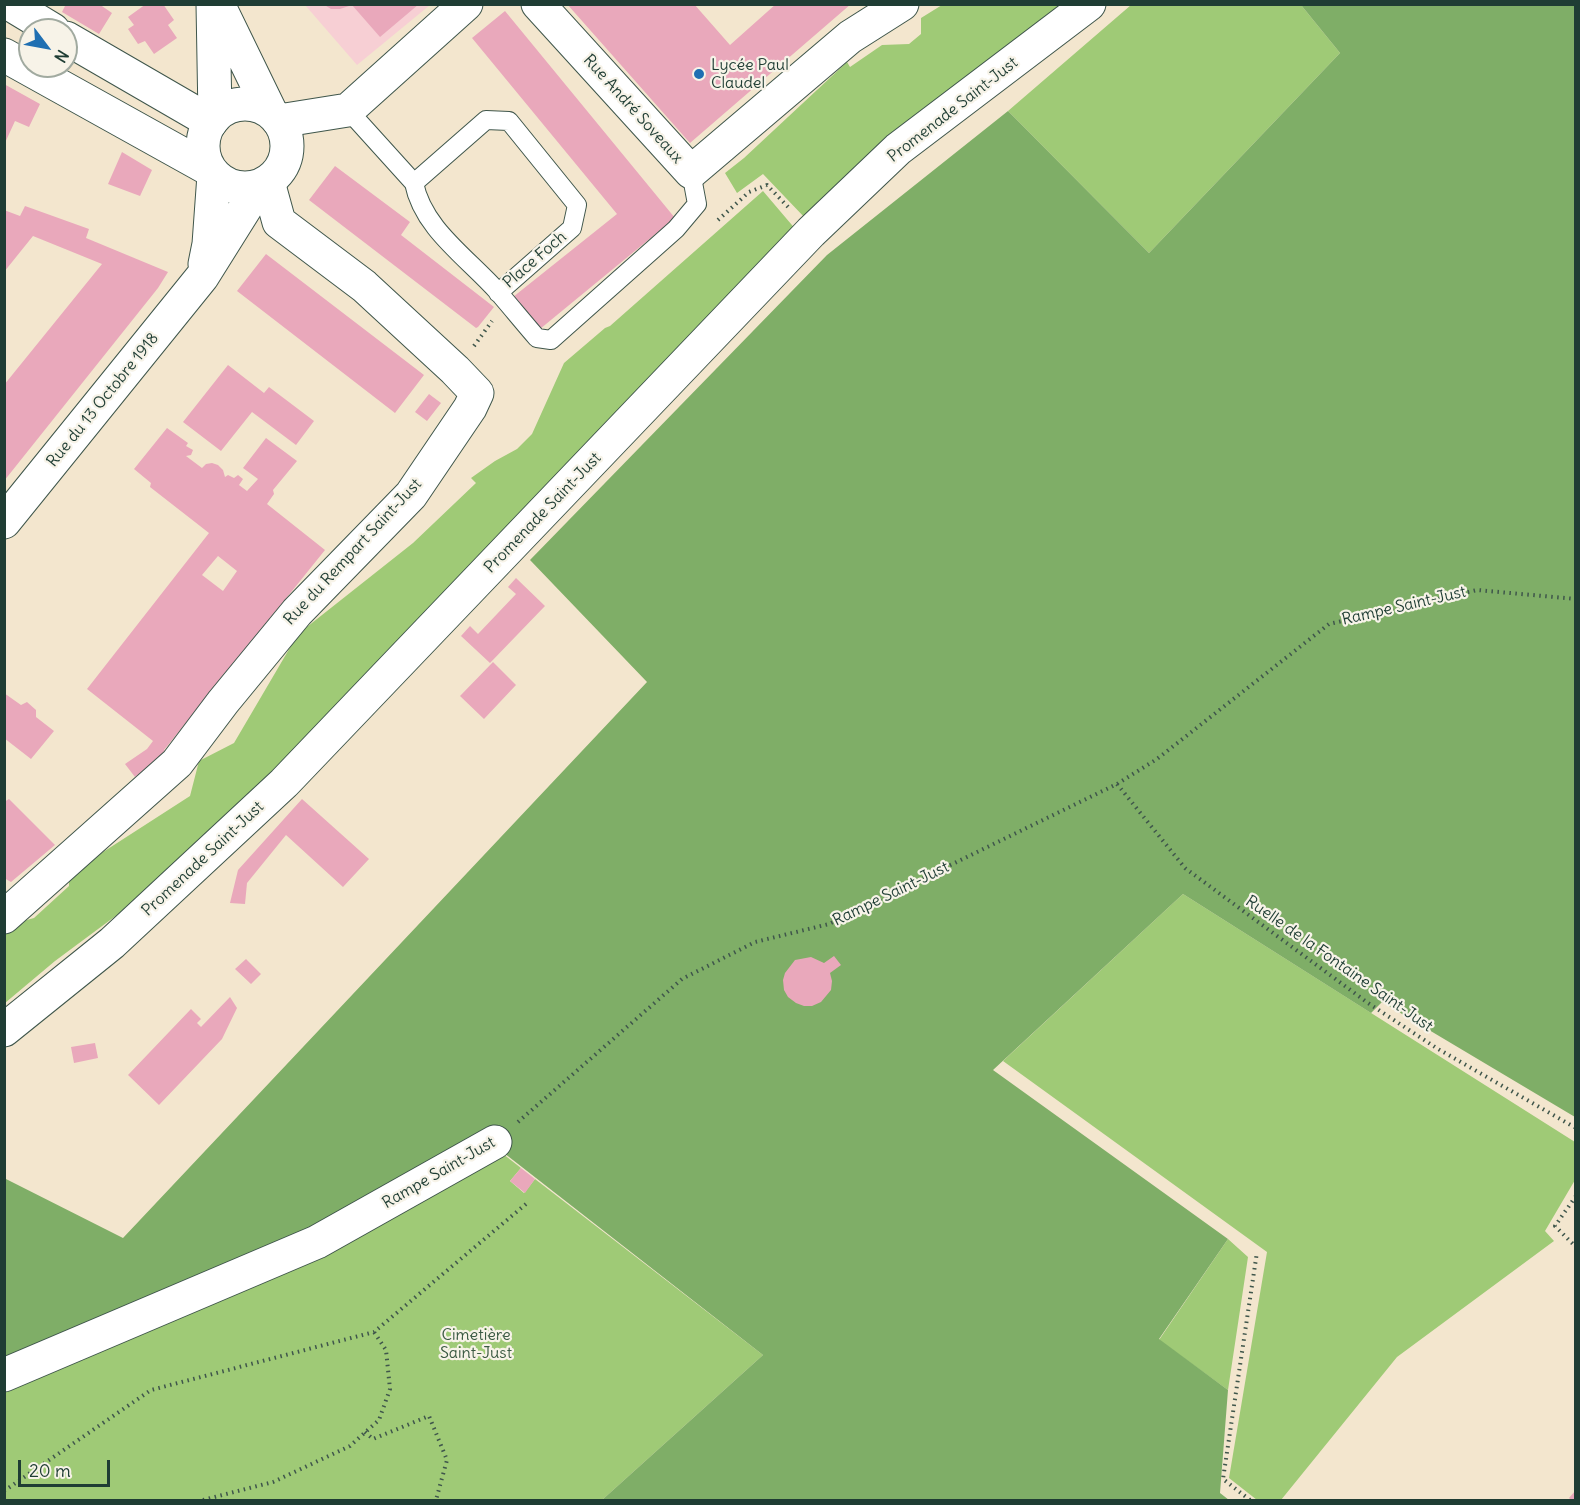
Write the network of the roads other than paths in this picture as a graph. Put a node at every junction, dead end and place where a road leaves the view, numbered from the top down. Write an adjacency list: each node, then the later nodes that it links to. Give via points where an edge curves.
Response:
1 (10, 4): 8 (street)
2 (213, 4): 13 (street)
3 (218, 4): 12 (street)
4 (466, 4): 11 (street)
5 (538, 4): 15 (street, Rue André Soveaux)
6 (902, 4): 15 (street, Rue André Soveaux, via 850,37)
7 (1089, 4): 22 (street, Promenade Saint-Just, via 898,149 811,232 284,783 112,943)
8 (33, 18)
9 (78, 45): 13 (street)
10 (4, 55): 14 (street)
11 (348, 110): 12 (street); 16 (lane, Place Foch)
12 (275, 117): 13 (street, via 249,104 236,105); 17 (street, via 286,133 285,160)
13 (213, 120): 14 (street, via 203,145)
14 (212, 172): 17 (street, via 236,187); 18 (street, Rue du 13 Octobre 1918, via 209,244)
15 (691, 172): 19 (lane, via 697,204 676,229 551,340 537,338)
16 (414, 183): 19 (lane, Place Foch, via 434,226); 19 (lane, Place Foch, via 486,120 508,121 577,205 572,228)
17 (264, 184): 18 (street, Rue du 13 Octobre 1918); 21 (street, Rue du Rempart Saint-Just, via 279,222 364,286 477,393 411,495 297,612 177,763)
18 (202, 277): 20 (street, Rue du 13 Octobre 1918)
19 (502, 298)
20 (4, 522)
21 (4, 917)
22 (4, 1030)
23 (495, 1142): 24 (street, Rampe Saint-Just, via 317,1242)
24 (4, 1375)

